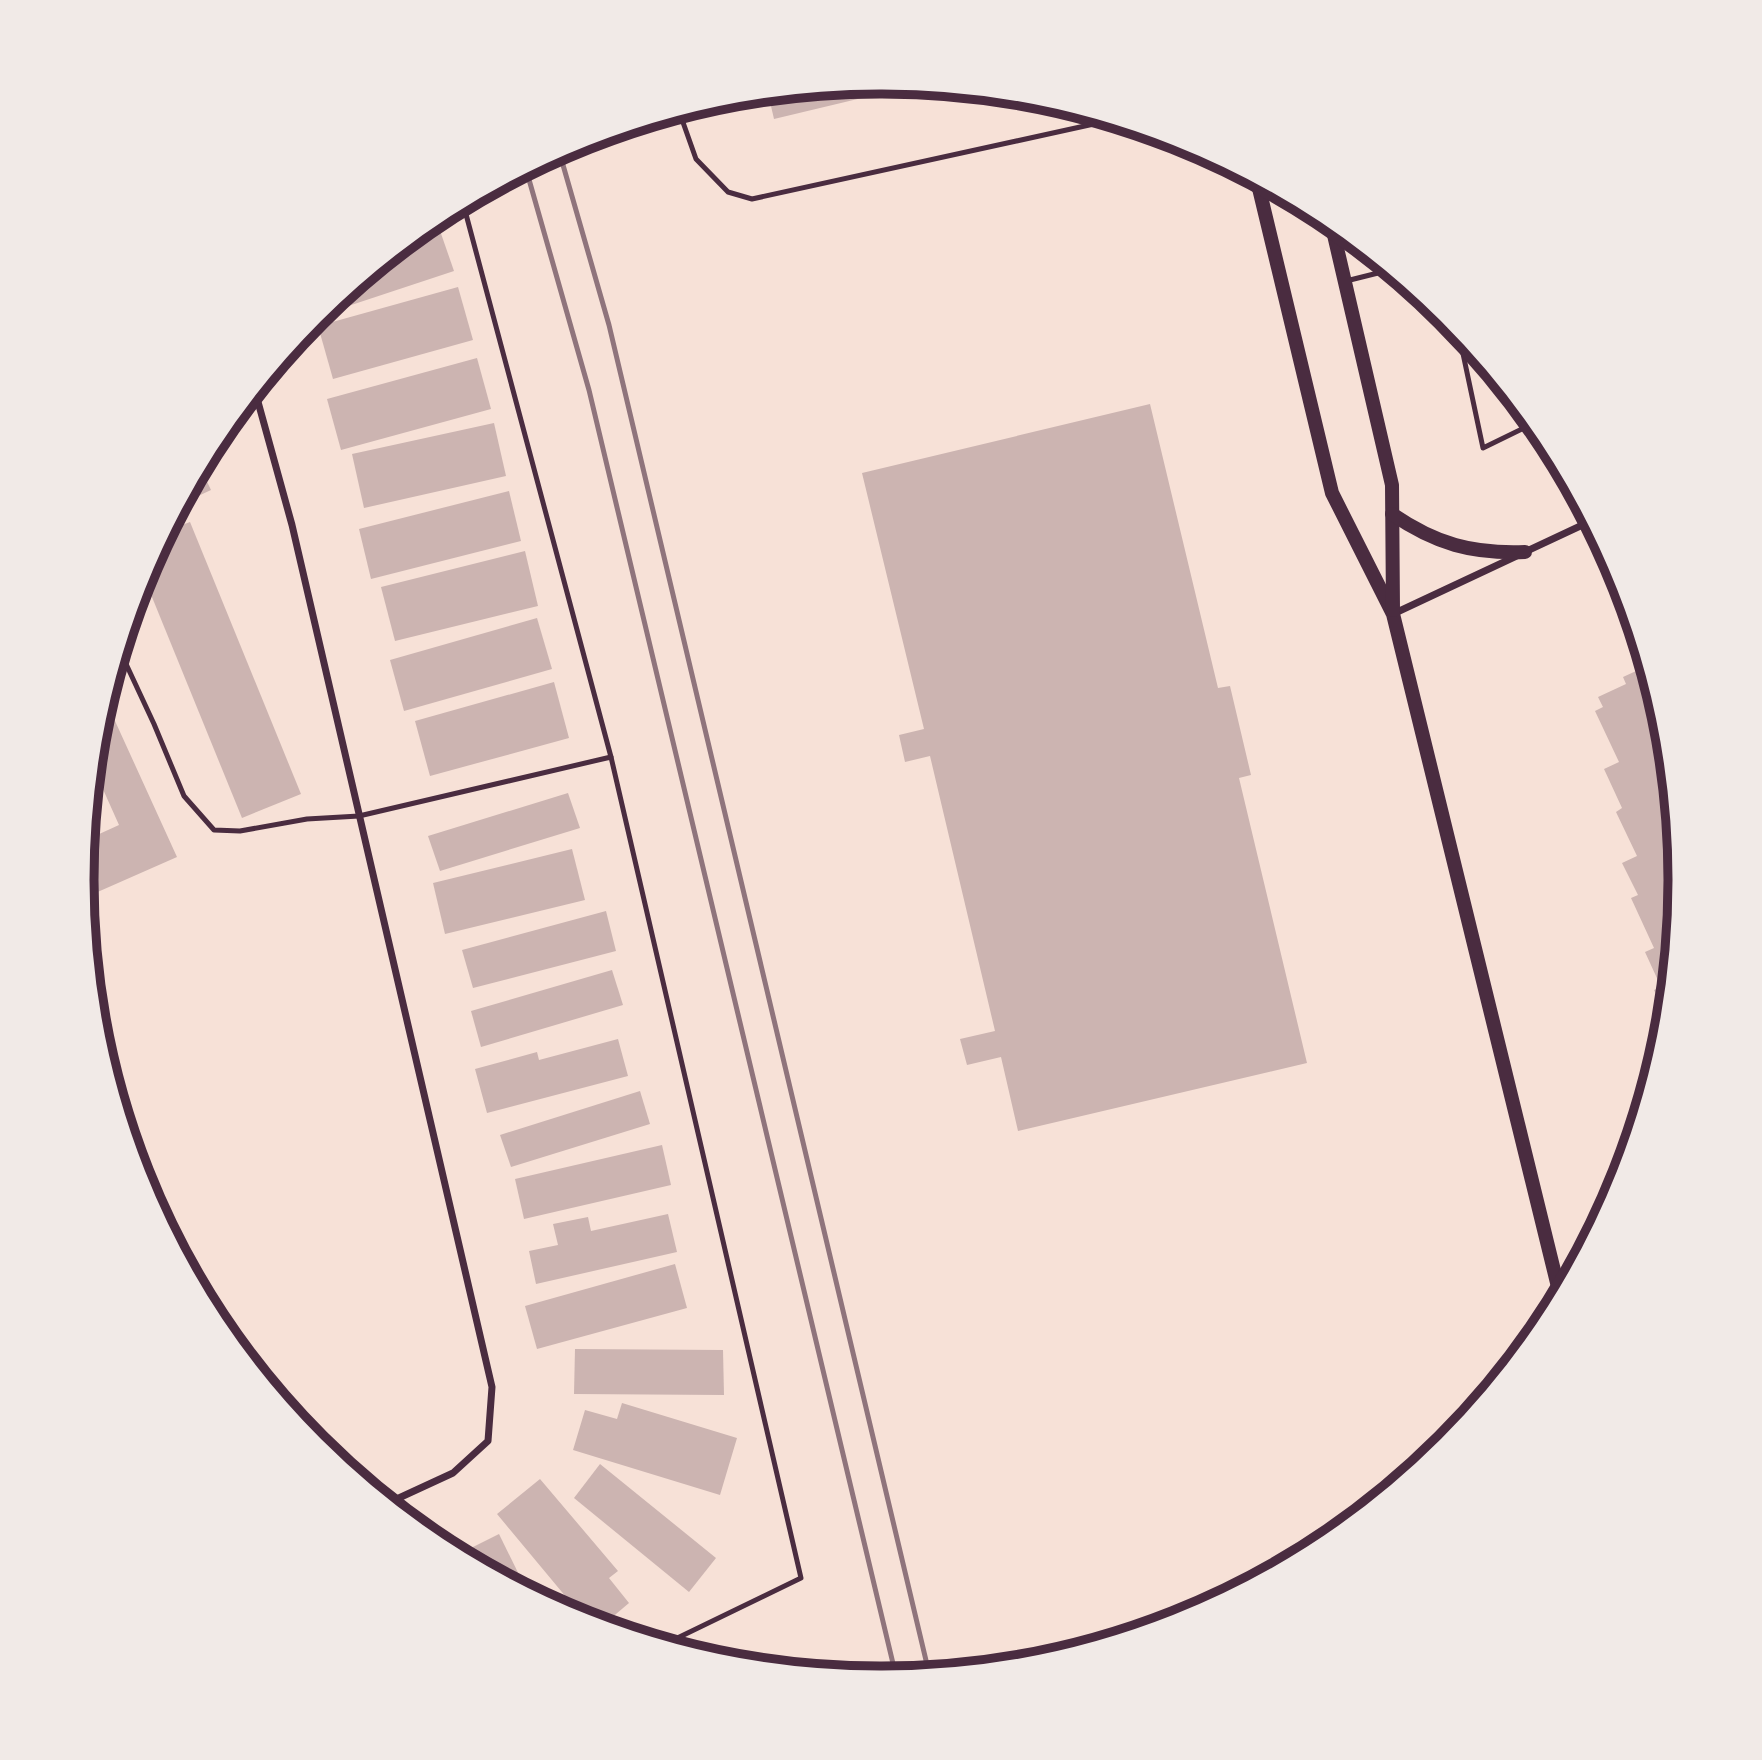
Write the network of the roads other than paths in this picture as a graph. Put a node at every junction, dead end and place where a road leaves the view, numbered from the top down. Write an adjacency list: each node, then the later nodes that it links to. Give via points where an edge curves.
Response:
1 (682, 120): 2 (lane, via 696,159 728,192 752,199)
2 (1094, 124)
3 (1260, 192): 14 (main road, via 1332,493)
4 (466, 213): 16 (lane)
5 (1335, 239): 7 (main road)
6 (1380, 273): 7 (lane)
7 (1345, 281): 11 (main road, via 1392,485)
8 (1466, 355): 10 (lane, via 1483,448)
9 (258, 401): 17 (street, via 292,525)
10 (1524, 428)
11 (1392, 514): 13 (main road, via 1457,547); 14 (main road)
12 (1582, 526): 13 (street)
13 (1525, 552): 14 (street)
14 (1393, 614): 18 (main road)
15 (125, 663): 17 (lane, via 184,796 214,830)
16 (611, 758): 17 (lane); 20 (lane, via 801,1577)
17 (359, 816): 19 (street, via 492,1387 488,1441 453,1473)
18 (1557, 1281)
19 (397, 1499)
20 (676, 1639)

